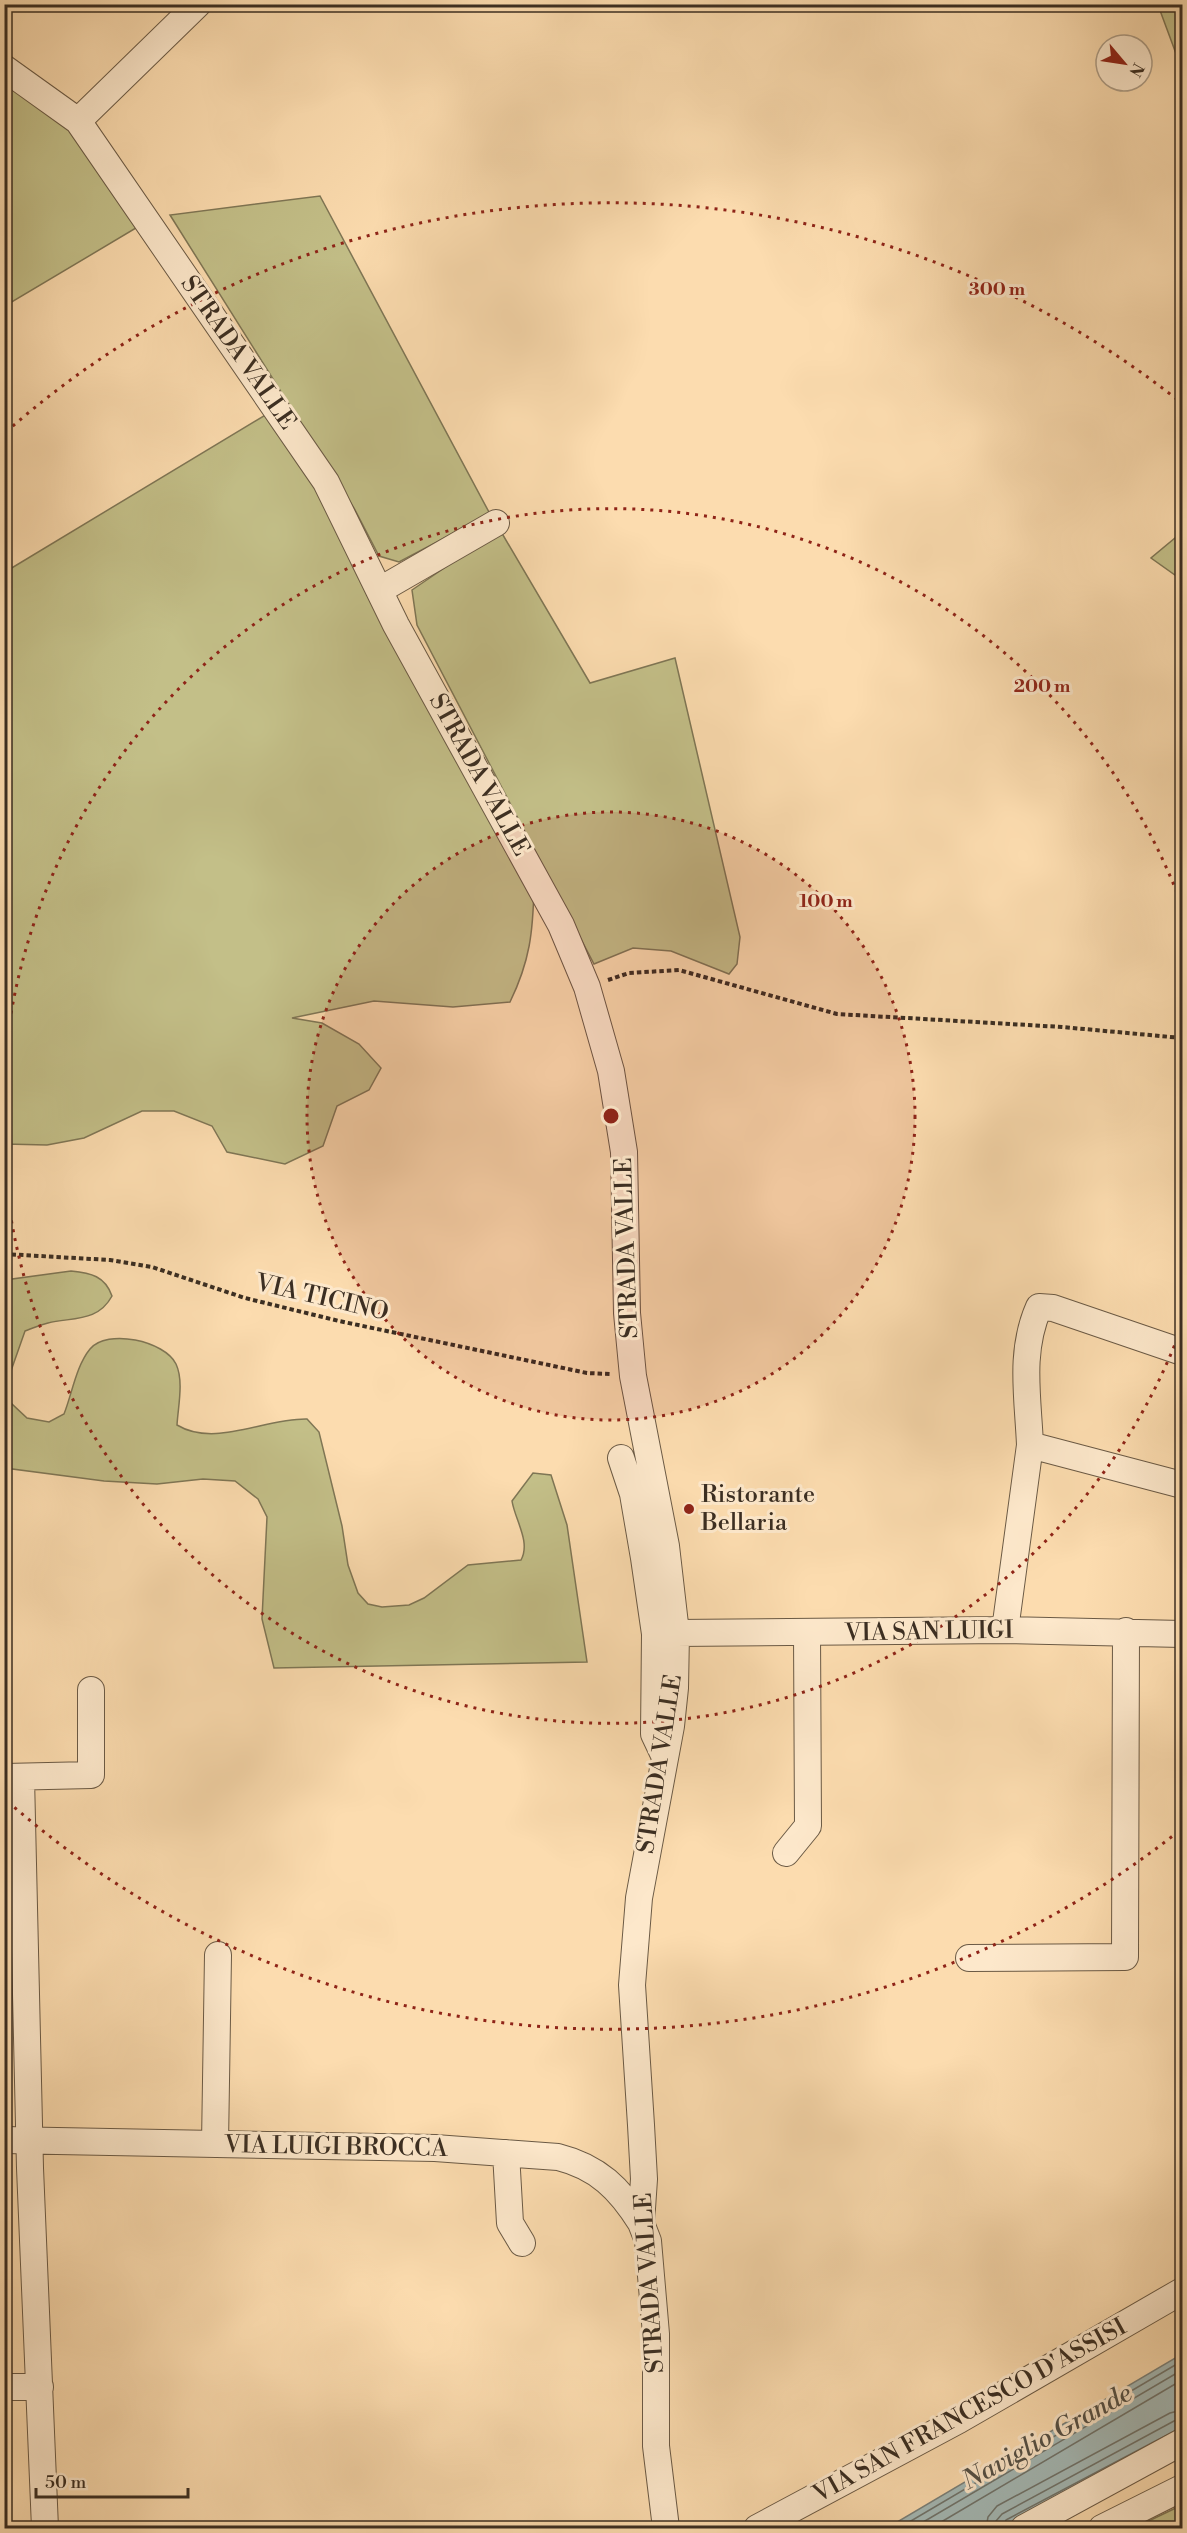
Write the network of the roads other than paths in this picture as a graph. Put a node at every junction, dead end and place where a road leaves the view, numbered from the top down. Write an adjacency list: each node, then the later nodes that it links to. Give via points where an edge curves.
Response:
1 (198, 4): 3 (street)
2 (4, 68): 3 (street, STRADA VALLE)
3 (78, 121): 5 (street, STRADA VALLE, via 326,482)
4 (496, 523): 5 (street)
5 (380, 590): 12 (street, STRADA VALLE, via 557,917 587,987 611,1071 622,1124 627,1313 633,1376 666,1546)
6 (1182, 1352): 7 (street, via 1053,1308 1039,1307 1029,1331 1026,1359)
7 (1030, 1445): 9 (street); 10 (street)
8 (621, 1458): 16 (street, via 633,1494 655,1634 654,1734)
9 (1182, 1485)
10 (1005, 1630): 11 (street, VIA SAN LUIGI); 13 (street, VIA SAN LUIGI)
11 (1126, 1631): 14 (street, VIA SAN LUIGI); 20 (street, via 1125,1957)
12 (676, 1634): 13 (street, VIA SAN LUIGI); 16 (street, STRADA VALLE, via 675,1688)
13 (807, 1634): 18 (street, via 808,1826)
14 (1182, 1634)
15 (91, 1690): 17 (street, via 91,1775)
16 (666, 1759): 24 (street, STRADA VALLE, via 639,1898 632,1958 644,2180)
17 (13, 1777): 21 (street)
18 (786, 1853)
19 (218, 1955): 22 (street)
20 (969, 1958)
21 (17, 2140): 22 (street, VIA LUIGI BROCCA); 28 (street)
22 (215, 2144): 23 (street, VIA LUIGI BROCCA)
23 (506, 2153): 24 (street, VIA LUIGI BROCCA, via 558,2157 602,2174); 25 (street, via 510,2223)
24 (641, 2223): 32 (street, STRADA VALLE, via 648,2241 656,2334 656,2446)
25 (522, 2243)
26 (1182, 2291): 33 (street, VIA SAN FRANCESCO D'ASSISI, via 959,2420)
27 (4, 2387): 28 (street)
28 (40, 2387): 31 (street)
29 (1182, 2442): 34 (street)
30 (1182, 2488): 35 (street)
31 (45, 2529)
32 (666, 2529)
33 (757, 2529)
34 (1024, 2529)
35 (1102, 2529)

